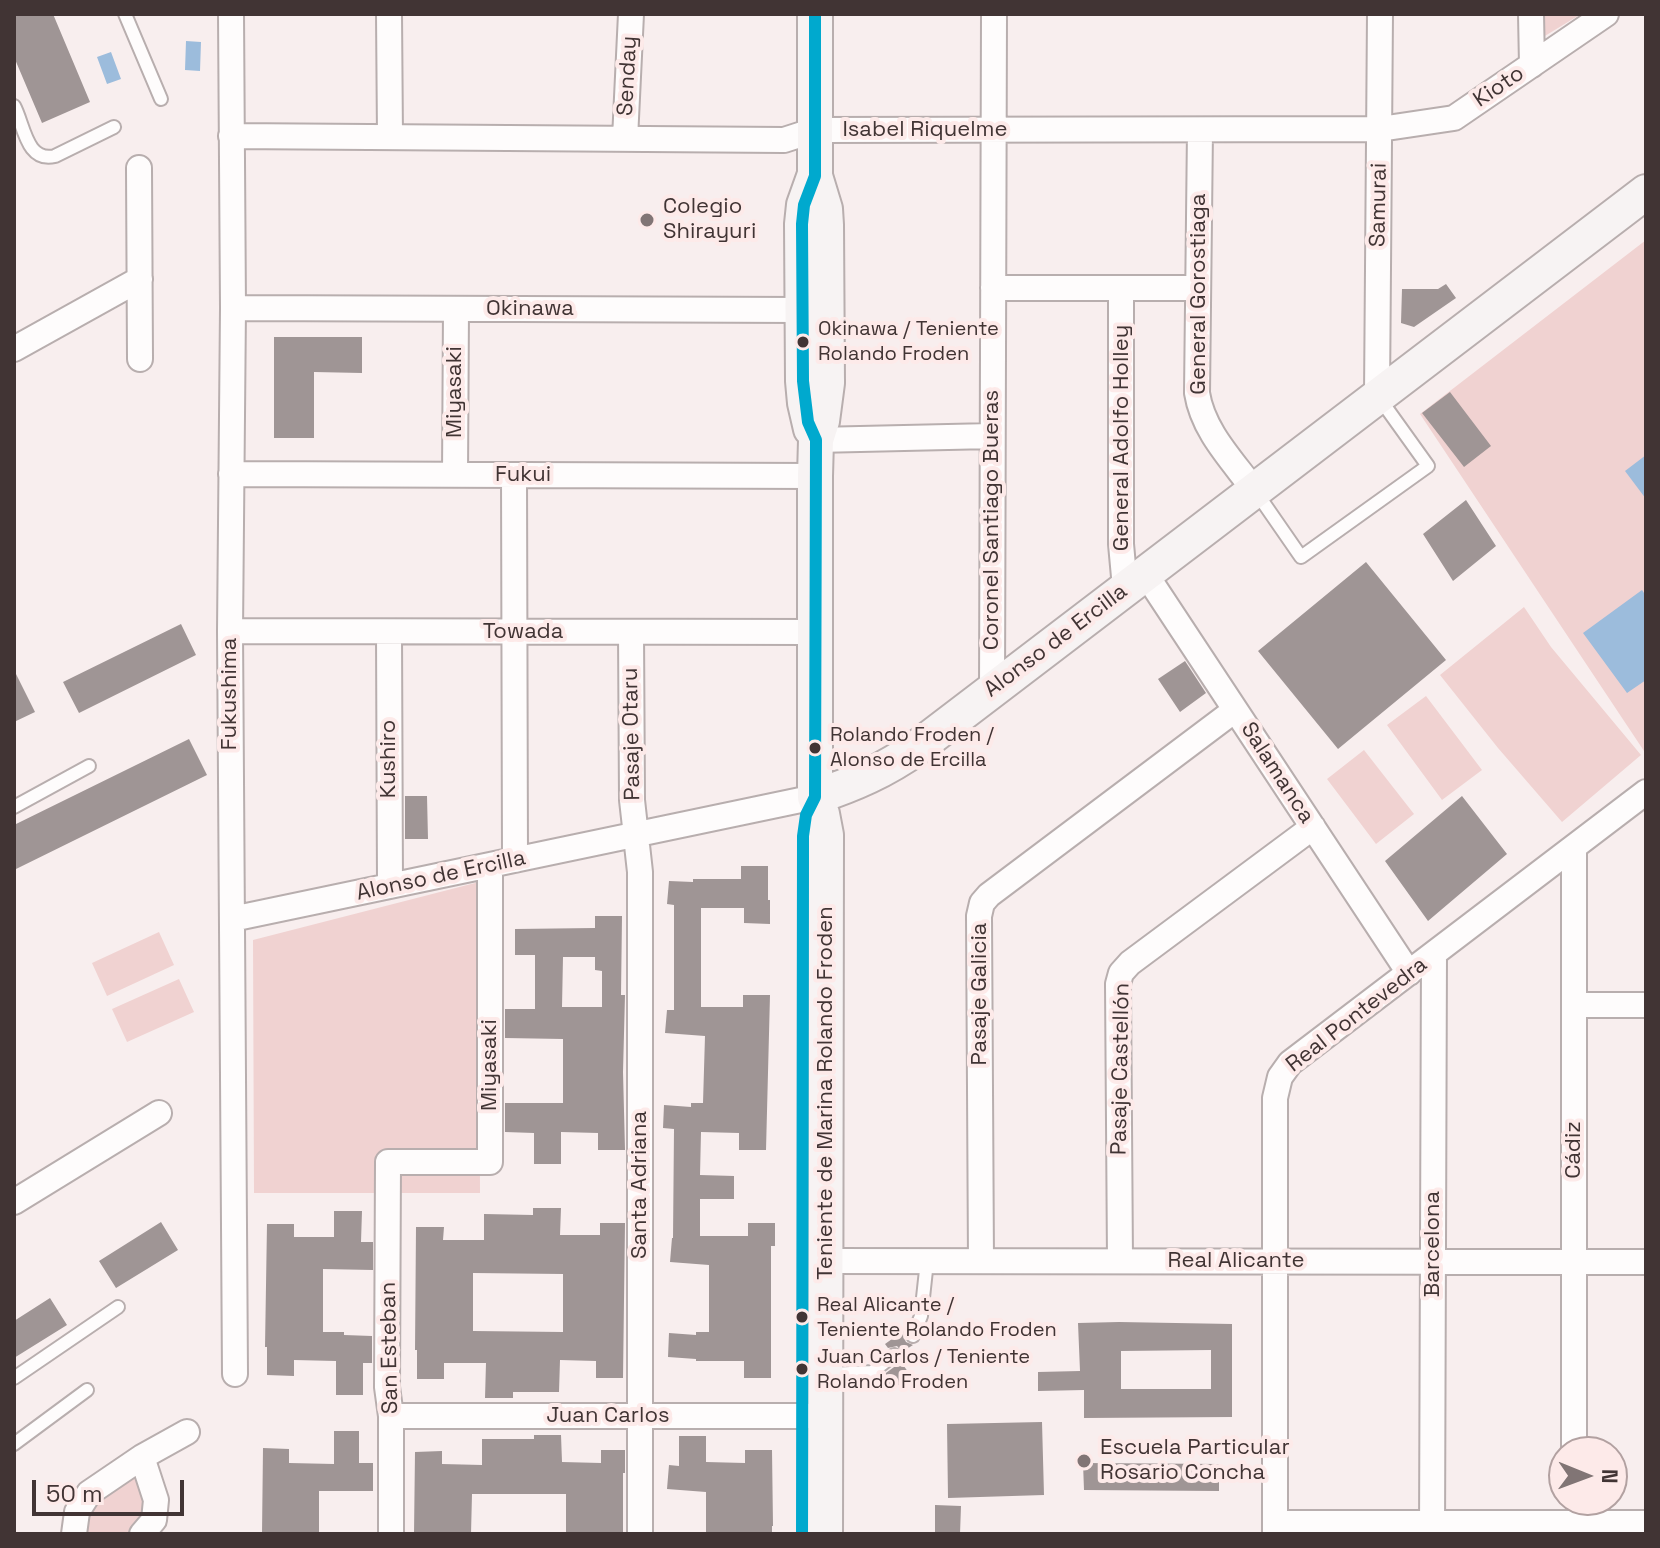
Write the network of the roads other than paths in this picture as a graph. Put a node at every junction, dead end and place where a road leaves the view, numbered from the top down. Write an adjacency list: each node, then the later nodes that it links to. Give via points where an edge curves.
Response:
1 (125, 14): 11 (lane)
2 (231, 14): 18 (street, Fukushima)
3 (389, 14): 19 (street)
4 (631, 14): 20 (street, Senday)
5 (815, 14): 15 (street, Teniente de Marina Rolando Froden)
6 (994, 14): 16 (street, Coronel Santiago Bueras)
7 (1380, 14): 14 (street, Samurai)
8 (1531, 14): 10 (street)
9 (1606, 14): 10 (street, Kioto)
10 (1532, 65): 14 (street, Kioto, via 1454,118)
11 (161, 99)
12 (14, 106): 13 (lane, via 28,143 41,156 55,156)
13 (114, 127)
14 (1380, 129): 17 (street, Isabel Riquelme); 32 (street, Samurai)
15 (815, 130): 16 (street, Isabel Riquelme); 20 (street, Isabel Riquelme, via 784,140); 29 (street, Teniente de Marina Rolando Froden, via 815,176 802,224)
16 (993, 130): 17 (street, Isabel Riquelme); 24 (street, Coronel Santiago Bueras)
17 (1200, 130): 26 (street, General Gorostiaga)
18 (231, 136): 19 (street, Isabel Riquelme); 27 (street, Fukushima)
19 (390, 137): 20 (street, Isabel Riquelme)
20 (625, 139)
21 (139, 168): 23 (street)
22 (1646, 192): 32 (street, Alonso de Ercilla)
23 (140, 279): 30 (street); 31 (street)
24 (993, 288): 25 (street); 33 (street, Coronel Santiago Bueras)
25 (1121, 288): 26 (street); 40 (street, General Adolfo Holley, via 1121,544)
26 (1198, 288): 39 (street, General Gorostiaga, via 1198,404)
27 (233, 308): 28 (street, Okinawa); 35 (street, Fukushima)
28 (456, 309): 29 (street, Okinawa); 36 (street, Miyasaki)
29 (814, 309): 34 (street, Teniente de Marina Rolando Froden, via 805,403)
30 (16, 344)
31 (140, 359)
32 (1377, 395): 39 (street, Alonso de Ercilla); 39 (lane, via 1428,466 1301,557)
33 (992, 436): 34 (street); 46 (street, Coronel Santiago Bueras)
34 (816, 440): 38 (street, Teniente de Marina Rolando Froden)
35 (231, 474): 36 (street, Fukui); 41 (street, Fukushima)
36 (455, 475): 37 (street, Fukui)
37 (514, 475): 38 (street, Fukui); 43 (street)
38 (815, 476): 45 (street, Teniente de Marina Rolando Froden)
39 (1254, 490): 40 (street, Alonso de Ercilla)
40 (1135, 581): 46 (street, Alonso de Ercilla); 47 (street, Salamanca)
41 (230, 631): 42 (street, Towada); 58 (street, Fukushima)
42 (389, 632): 43 (street, Towada); 57 (street, Kushiro)
43 (514, 632): 44 (street, Towada); 55 (street)
44 (631, 632): 45 (street, Towada); 53 (street, Pasaje Otaru)
45 (815, 632): 50 (street, Teniente de Marina Rolando Froden)
46 (992, 690): 50 (street, Alonso de Ercilla, via 885,769)
47 (1235, 710): 52 (street, Salamanca); 68 (street, Pasaje Galicia, via 982,903)
48 (89, 766): 51 (lane)
49 (1646, 792): 54 (street, Real Pontevedra)
50 (815, 797): 53 (street, Alonso de Ercilla); 66 (street, Teniente de Marina Rolando Froden, via 826,835); 83 (street, Teniente de Marina Rolando Froden, via 803,836)
51 (14, 807)
52 (1313, 827): 60 (street, Salamanca); 69 (street, Pasaje Castellón, via 1121,973)
53 (636, 835): 55 (street, Alonso de Ercilla); 82 (street, Santa Adriana)
54 (1574, 847): 59 (street, Real Pontevedra); 61 (street, Cádiz)
55 (515, 860): 56 (street, Alonso de Ercilla)
56 (490, 866): 57 (street, Alonso de Ercilla); 64 (street, Miyasaki, via 490,1162)
57 (390, 886): 58 (street, Alonso de Ercilla)
58 (232, 919): 77 (street, Fukushima)
59 (1434, 954): 60 (street, Real Pontevedra); 70 (street, Barcelona)
60 (1409, 973): 71 (street, Real Pontevedra, via 1290,1063 1280,1077 1275,1098)
61 (1574, 1005): 62 (street); 72 (street, Cádiz)
62 (1646, 1005)
63 (159, 1113): 65 (street)
64 (388, 1162): 81 (street, San Esteban)
65 (14, 1202)
66 (825, 1261): 67 (street, Real Alicante); 78 (street, Teniente de Marina Rolando Froden)
67 (927, 1261): 68 (street, Real Alicante); 75 (lane, via 921,1316)
68 (981, 1261): 69 (street, Real Alicante)
69 (1120, 1261): 71 (street, Real Alicante)
70 (1433, 1261): 71 (street, Real Alicante); 72 (street, Real Alicante); 91 (street, Barcelona)
71 (1275, 1262): 90 (street, Real Pontevedra)
72 (1574, 1262): 73 (street, Real Alicante); 85 (street, Cádiz)
73 (1646, 1262)
74 (118, 1307): 79 (lane)
75 (913, 1336)
76 (894, 1355): 78 (lane, via 872,1372)
77 (235, 1374)
78 (826, 1374): 83 (street, Teniente de Marina Rolando Froden)
79 (14, 1378)
80 (87, 1390): 86 (lane)
81 (391, 1416): 82 (street, Juan Carlos); 94 (street, San Esteban)
82 (640, 1416): 83 (street, Juan Carlos); 95 (street, Santa Adriana)
83 (814, 1416): 96 (street, Teniente de Marina Rolando Froden); 97 (street, Teniente de Marina Rolando Froden)
84 (187, 1432): 87 (street)
85 (1574, 1436)
86 (14, 1444)
87 (142, 1457): 92 (street, via 89,1493 77,1512); 93 (street, via 156,1500 154,1520)
88 (1574, 1519): 89 (street); 91 (street)
89 (1646, 1523)
90 (1275, 1529): 91 (street)
91 (1432, 1529)
92 (74, 1534)
93 (142, 1534)
94 (391, 1534)
95 (640, 1534)
96 (802, 1534)
97 (825, 1534)

